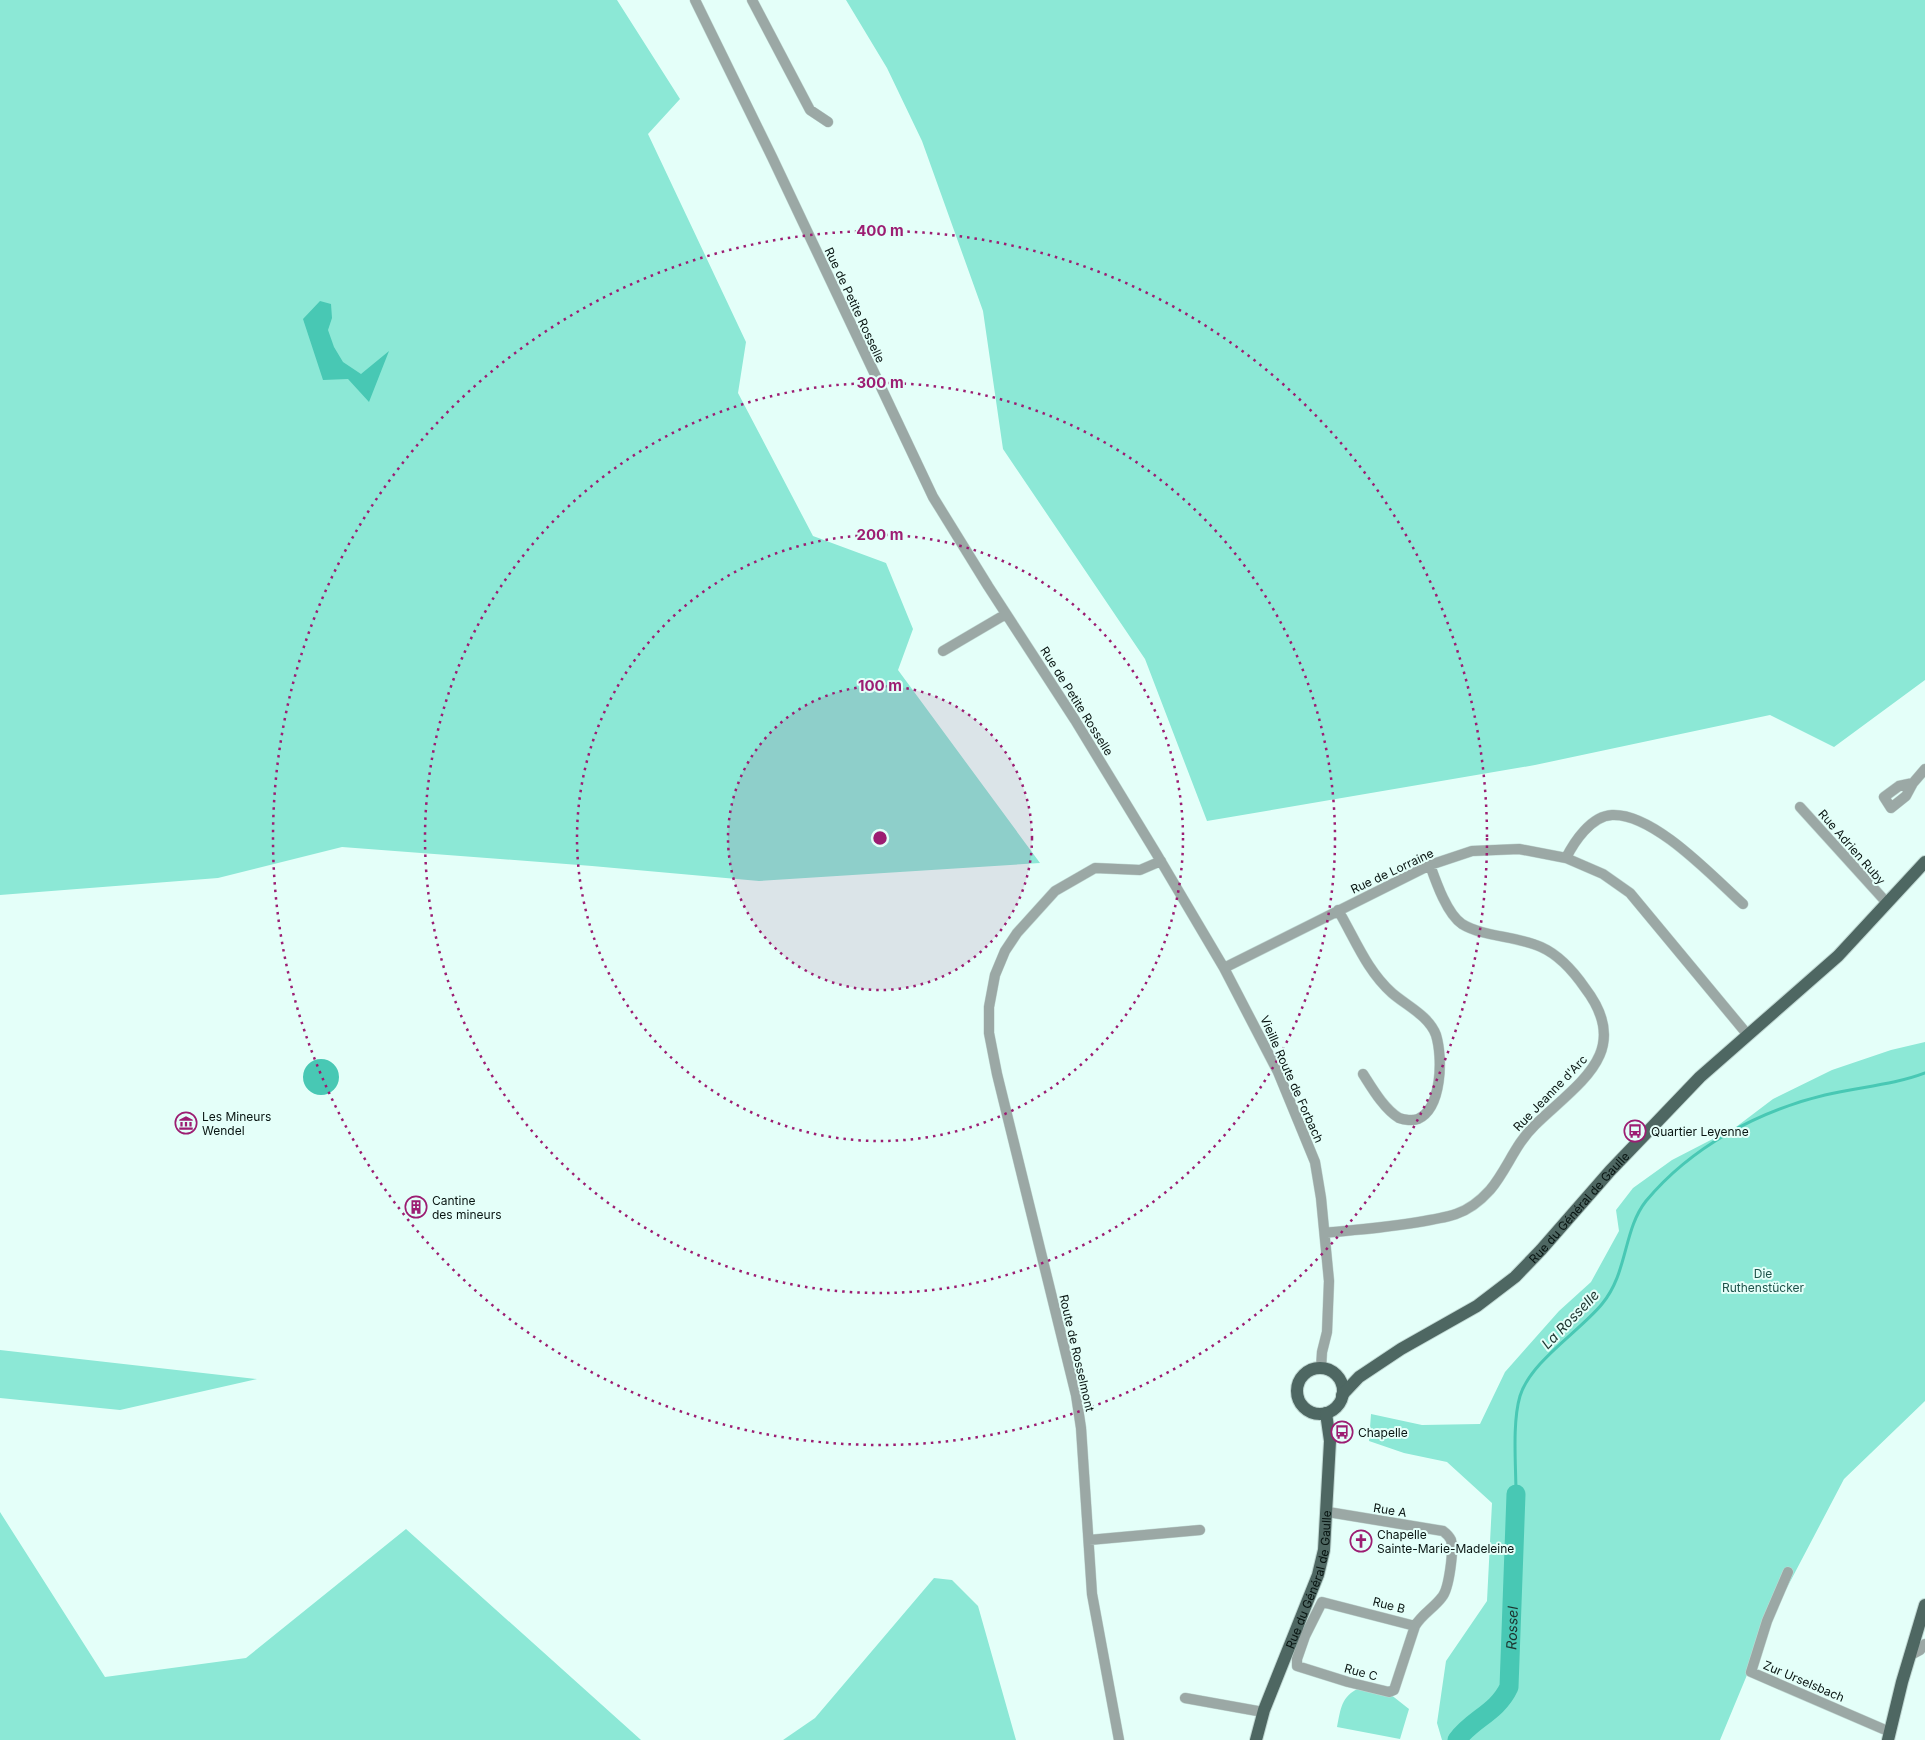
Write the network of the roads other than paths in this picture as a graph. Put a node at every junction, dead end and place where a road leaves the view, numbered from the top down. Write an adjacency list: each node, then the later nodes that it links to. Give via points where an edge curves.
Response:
1 (695, 0): 4 (street, Rue de Petite Rosselle, via 917,466 946,520)
2 (752, 0): 3 (street, via 810,110)
3 (828, 122)
4 (1006, 614): 5 (street); 8 (street, Rue de Petite Rosselle)
5 (943, 651)
6 (1925, 769): 7 (street)
7 (1913, 784)
8 (1125, 802): 11 (street, Vieille Route de Forbach)
9 (1800, 807): 14 (street, Rue Adrien Ruby)
10 (1566, 858): 13 (street, Rue de Lorraine, via 1519,849 1481,850); 15 (street, via 1590,824 1611,815 1636,820 1665,835); 18 (street, Rue de Lorraine, via 1604,874 1630,892)
11 (1161, 861): 17 (street, Vieille Route de Forbach); 29 (street, Route de Rosselmont, via 1140,870 1095,868 1055,891 1005,951 995,975 989,1007 989,1033 997,1074 1076,1395)
12 (1925, 862): 14 (main road, Rue du Général de Gaulle)
13 (1430, 865): 16 (street, Rue de Lorraine); 20 (street, Rue Jeanne d'Arc, via 1450,912 1461,924 1544,948 1576,975 1590,994 1604,1025 1602,1053 1593,1069 1533,1127 1518,1145 1502,1175 1474,1204 1456,1214 1404,1225)
14 (1887, 903): 18 (main road, Rue du Général de Gaulle, via 1838,956)
15 (1744, 904)
16 (1338, 910): 17 (street, Rue de Lorraine); 19 (street, via 1368,965 1393,994 1429,1023 1439,1050 1435,1099 1426,1115 1414,1120 1400,1118 1390,1111)
17 (1224, 968): 20 (street, Vieille Route de Forbach, via 1278,1072 1315,1162)
18 (1747, 1034): 23 (main road, Rue du Général de Gaulle, via 1700,1077 1610,1171 1515,1278 1477,1306)
19 (1363, 1074)
20 (1326, 1233): 21 (street, Vieille Route de Forbach, via 1327,1332)
21 (1322, 1368): 22 (main road); 25 (main road, via 1305,1373 1297,1388 1302,1405 1317,1413)
22 (1338, 1376): 23 (main road); 24 (main road)
23 (1359, 1377): 24 (main road, Rue du Général de Gaulle)
24 (1342, 1396): 25 (main road, via 1339,1403)
25 (1326, 1413): 26 (main road, Rue du Général de Gaulle, via 1330,1441)
26 (1328, 1512): 28 (street, Rue A, via 1437,1530); 33 (main road, Rue du Général de Gaulle, via 1324,1550)
27 (1200, 1530): 29 (street)
28 (1448, 1535): 32 (street, Rue B, via 1452,1549 1446,1590)
29 (1089, 1540): 39 (street, Route de Rosselmont, via 1092,1594)
30 (1788, 1572): 38 (street, Zur Urselsbach, via 1767,1621 1751,1672)
31 (1925, 1604): 35 (main road)
32 (1415, 1626): 33 (street, Rue B, via 1322,1602); 33 (street, Rue C, via 1394,1690 1389,1692 1296,1666)
33 (1300, 1634): 37 (main road, Rue du Général de Gaulle)
34 (1925, 1644): 35 (street)
35 (1909, 1656): 38 (main road)
36 (1185, 1698): 37 (street)
37 (1263, 1712): 40 (main road, Rue du Général de Gaulle)
38 (1889, 1736)
39 (1119, 1740)
40 (1256, 1740)

